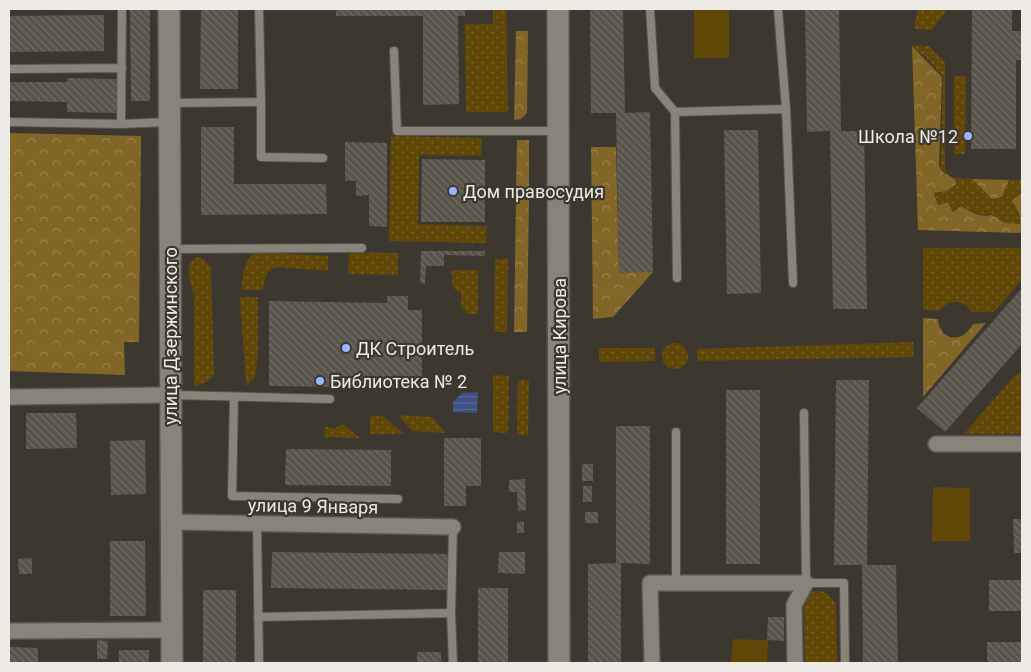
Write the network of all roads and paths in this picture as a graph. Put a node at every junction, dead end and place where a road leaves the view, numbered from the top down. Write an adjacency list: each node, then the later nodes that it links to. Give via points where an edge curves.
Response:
1 (122, 9): 9 (lane)
2 (169, 9): 13 (main road, улица Дзержинского)
3 (260, 9): 10 (lane)
4 (558, 9): 16 (main road, улица Кирова)
5 (650, 9): 12 (lane, via 655,88)
6 (778, 9): 11 (lane)
7 (394, 51): 16 (lane, via 397,131)
8 (9, 68): 9 (lane)
9 (122, 68): 15 (lane)
10 (262, 102): 13 (lane); 17 (lane, via 261,157)
11 (786, 109): 12 (lane); 21 (lane)
12 (675, 112): 20 (lane)
13 (170, 113): 15 (lane); 19 (main road, улица Дзержинского)
14 (9, 122): 15 (lane)
15 (121, 124)
16 (558, 131): 43 (main road, улица Кирова)
17 (323, 158)
18 (362, 248): 19 (lane)
19 (170, 249): 22 (main road, улица Дзержинского)
20 (677, 278)
21 (793, 284)
22 (171, 395): 23 (street); 24 (lane); 31 (main road, улица Дзержинского)
23 (9, 397)
24 (234, 397): 25 (lane); 30 (lane, via 232,496)
25 (330, 399)
26 (804, 414): 35 (lane)
27 (676, 432): 34 (lane)
28 (936, 444): 29 (street)
29 (1022, 444)
30 (398, 499)
31 (171, 522): 32 (street, улица 9 Января); 38 (main road, улица Дзержинского)
32 (257, 523): 33 (street, улица 9 Января); 37 (lane)
33 (454, 527): 36 (lane)
34 (676, 583): 35 (street); 44 (street, via 650,583)
35 (806, 583): 45 (street, via 794,605); 46 (lane, via 844,583)
36 (451, 613): 37 (lane); 42 (lane)
37 (258, 617): 41 (lane)
38 (172, 630): 39 (street); 40 (main road, улица Дзержинского)
39 (9, 631)
40 (172, 663)
41 (259, 663)
42 (453, 663)
43 (559, 663)
44 (652, 663)
45 (795, 663)
46 (845, 663)

